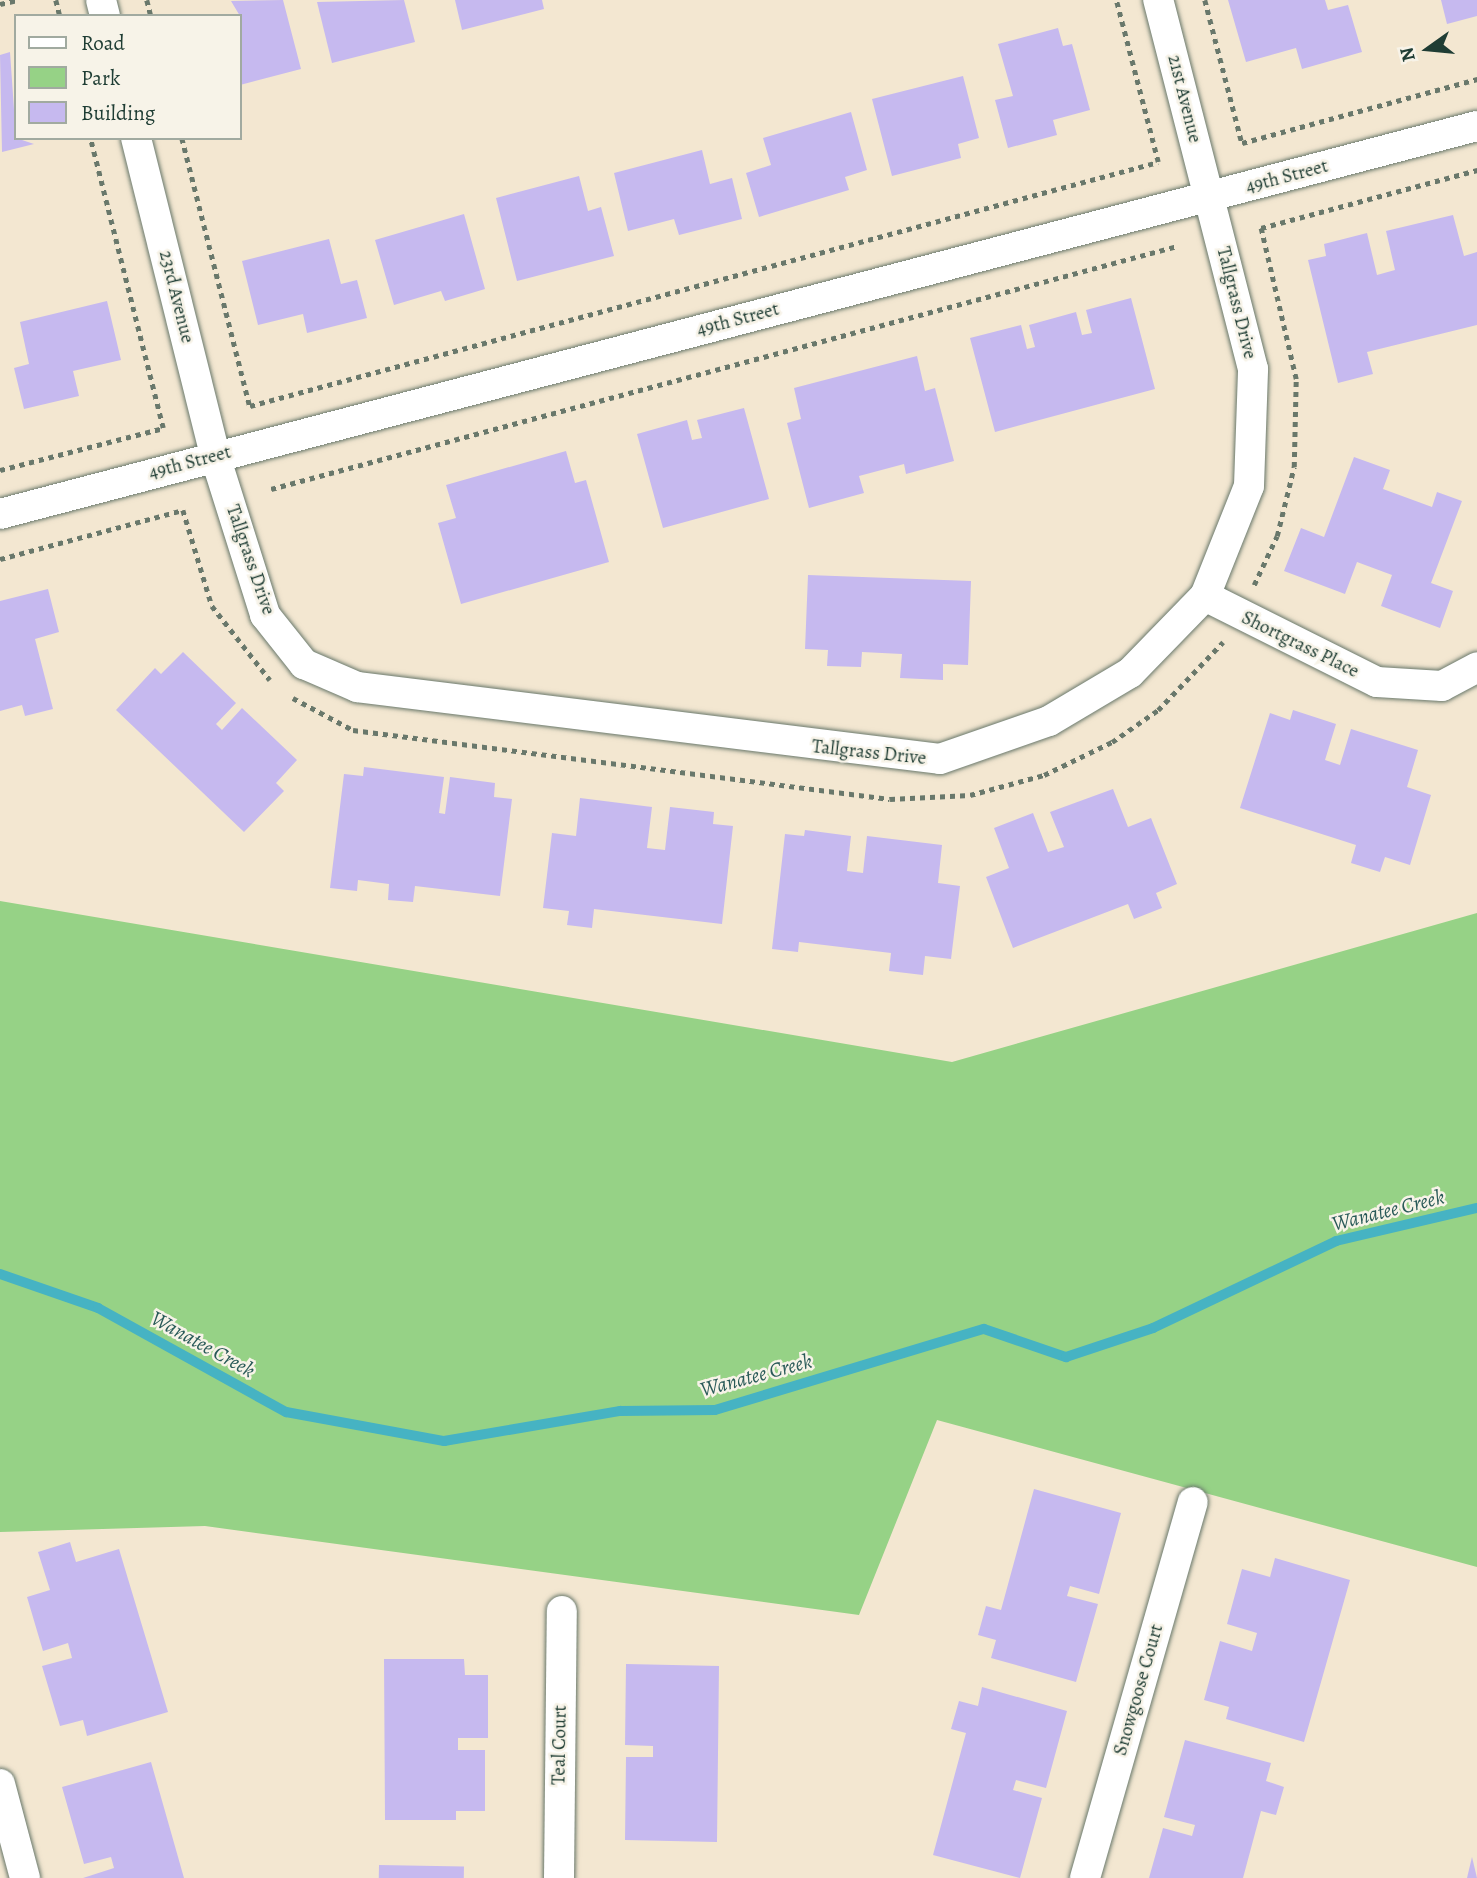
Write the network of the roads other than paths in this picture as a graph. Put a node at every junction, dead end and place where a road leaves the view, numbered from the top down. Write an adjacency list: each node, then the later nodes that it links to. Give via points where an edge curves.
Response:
1 (1158, 0): 4 (street, 21st Avenue)
2 (1477, 126): 4 (street, 49th Street)
3 (136, 140): 5 (street, 23rd Avenue)
4 (1209, 197): 5 (street, 49th Street); 7 (street, Tallgrass Drive, via 1253,369 1249,486)
5 (215, 456): 6 (street, 49th Street); 7 (street, Tallgrass Drive, via 265,615 304,664 357,687 940,760 1049,720 1130,673)
6 (0, 514)
7 (1205, 596): 8 (street, Shortgrass Place, via 1377,682 1442,686)
8 (1477, 667)
9 (1193, 1502): 14 (street, Snowgoose Court)
10 (562, 1611): 13 (street, Teal Court)
11 (0, 1784): 12 (street)
12 (25, 1878)
13 (559, 1878)
14 (1085, 1878)

